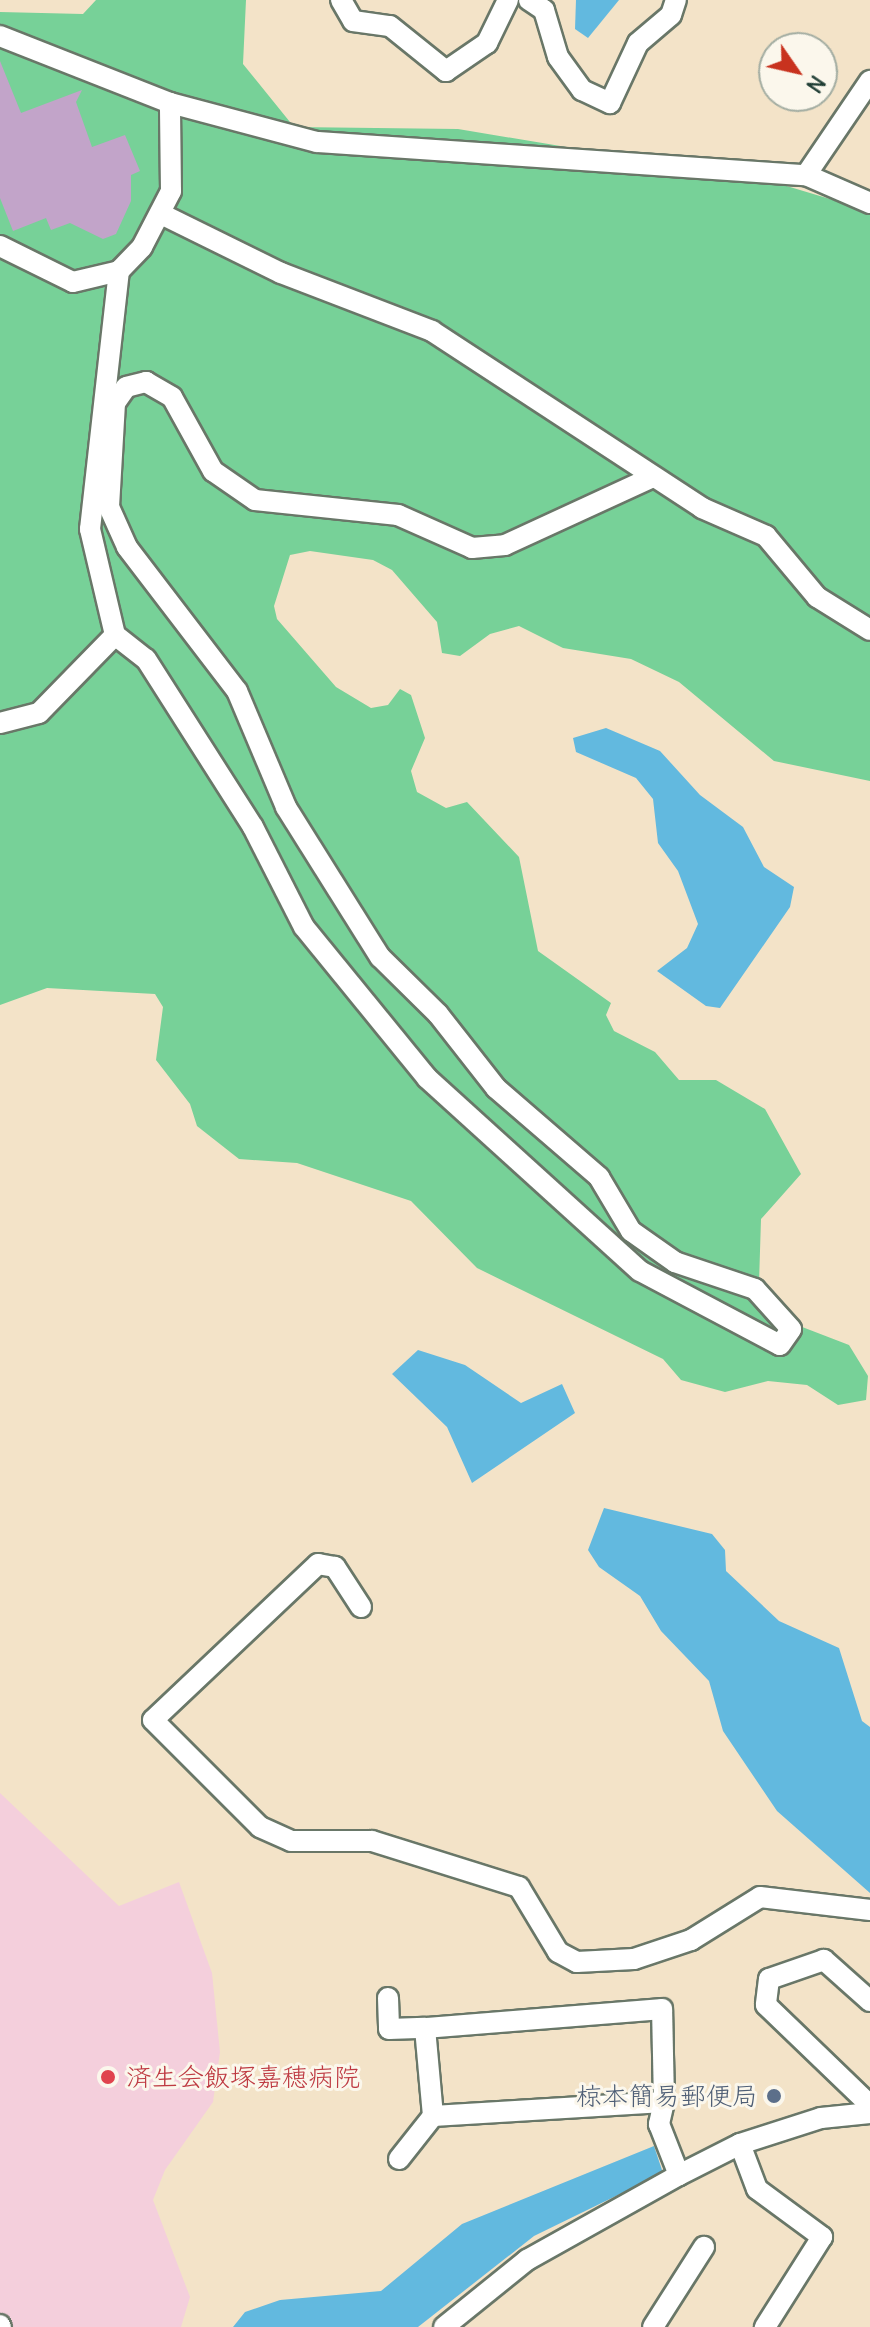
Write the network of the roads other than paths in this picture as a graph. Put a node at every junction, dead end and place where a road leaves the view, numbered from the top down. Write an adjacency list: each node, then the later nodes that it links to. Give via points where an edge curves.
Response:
1 (341, 0): 2 (street, via 353,21 390,26 446,71 487,43)
2 (508, 0)
3 (529, 0): 4 (street, via 544,10 558,57 582,90 610,103 638,43 671,15)
4 (676, 0)
5 (0, 36): 7 (street)
6 (870, 81): 8 (street)
7 (170, 103): 8 (street, via 317,142); 10 (street, via 175,168)
8 (806, 175): 9 (street)
9 (870, 203)
10 (163, 215): 12 (street); 14 (street, via 281,273 432,331)
11 (0, 246): 12 (street, via 73,282)
12 (119, 271): 13 (street)
13 (109, 441): 14 (street, via 115,403 126,387 156,384 172,397 207,464 255,500 398,515 472,548 505,545); 16 (street, via 90,529); 16 (street, via 109,507 116,527 258,725 286,807 380,957 438,1014 496,1088 599,1177 631,1231 675,1262 746,1281 791,1329 785,1343 640,1271 437,1088 304,927 253,827 146,659)
14 (653, 477): 15 (street, via 766,536 817,597)
15 (870, 630)
16 (115, 635): 17 (street, via 39,713)
17 (0, 723)
18 (361, 1607): 19 (street, via 335,1567 318,1564 153,1720 260,1827 291,1841 372,1841 505,1881 534,1903 558,1952 577,1962 634,1959 691,1940 760,1897)
19 (870, 1910)
20 (388, 1998): 22 (street, via 389,2029)
21 (870, 2001): 24 (street, via 824,1960 769,1979 766,2005)
22 (425, 2028): 23 (street, via 662,2009); 26 (street)
23 (664, 2102): 26 (street); 29 (street, via 659,2124)
24 (870, 2105)
25 (870, 2113): 27 (street, via 821,2118)
26 (433, 2116): 28 (street)
27 (740, 2144): 29 (street); 33 (street, via 757,2189 822,2237)
28 (399, 2159)
29 (679, 2175): 31 (street, via 527,2260)
30 (704, 2247): 32 (street)
31 (444, 2327)
32 (653, 2327)
33 (765, 2327)

